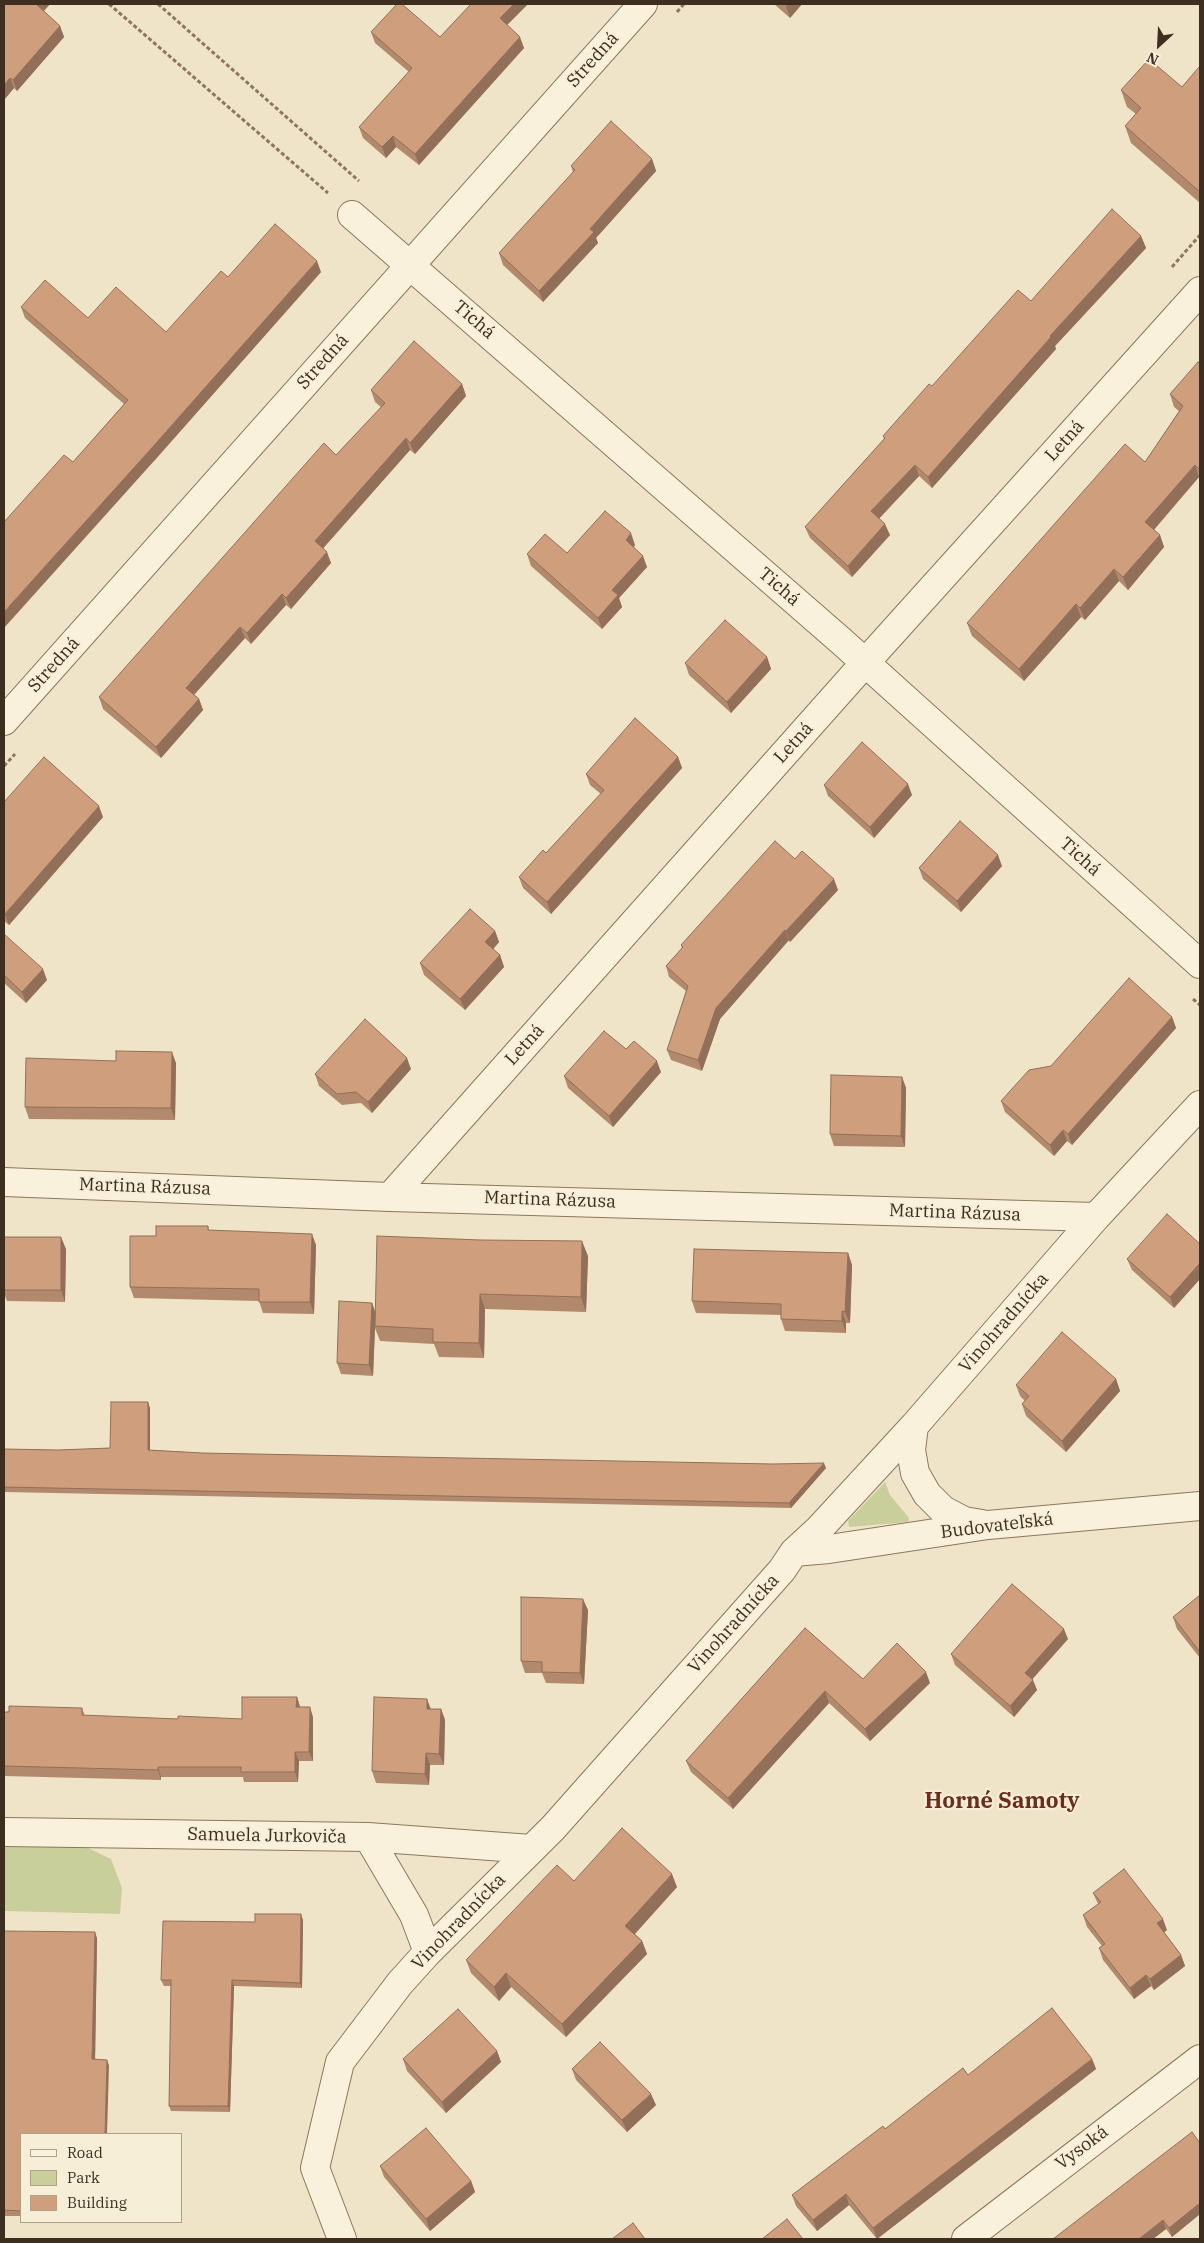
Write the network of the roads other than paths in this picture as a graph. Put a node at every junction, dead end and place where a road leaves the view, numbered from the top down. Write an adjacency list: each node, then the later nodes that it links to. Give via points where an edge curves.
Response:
1 (643, 4): 3 (street, Stredná)
2 (352, 215): 3 (street, Tichá)
3 (410, 265): 5 (street, Tichá); 6 (street, Stredná)
4 (1200, 291): 5 (street, Letná)
5 (864, 664): 7 (street, Tichá); 10 (street, Letná)
6 (4, 721)
7 (1200, 964)
8 (1200, 1105): 11 (street, Vinohradnícka)
9 (4, 1182): 10 (street, Martina Rázusa)
10 (390, 1197): 11 (street, Martina Rázusa)
11 (1096, 1217): 12 (street, Vinohradnícka)
12 (914, 1426): 14 (street, via 911,1450 915,1473 926,1494 943,1510 964,1521); 15 (street, Vinohradnícka)
13 (1200, 1506): 14 (street, Budovateľská)
14 (988, 1525): 15 (street, Budovateľská)
15 (794, 1552): 18 (street, Vinohradnícka, via 776,1577)
16 (4, 1832): 17 (street, Samuela Jurkoviča)
17 (368, 1837): 18 (street, Samuela Jurkoviča); 19 (street, via 414,1915)
18 (531, 1849): 19 (street, Vinohradnícka)
19 (428, 1952): 21 (street, Vinohradnícka, via 340,2062 315,2168)
20 (1200, 2059): 22 (street, Vysoká)
21 (342, 2239)
22 (966, 2239)

